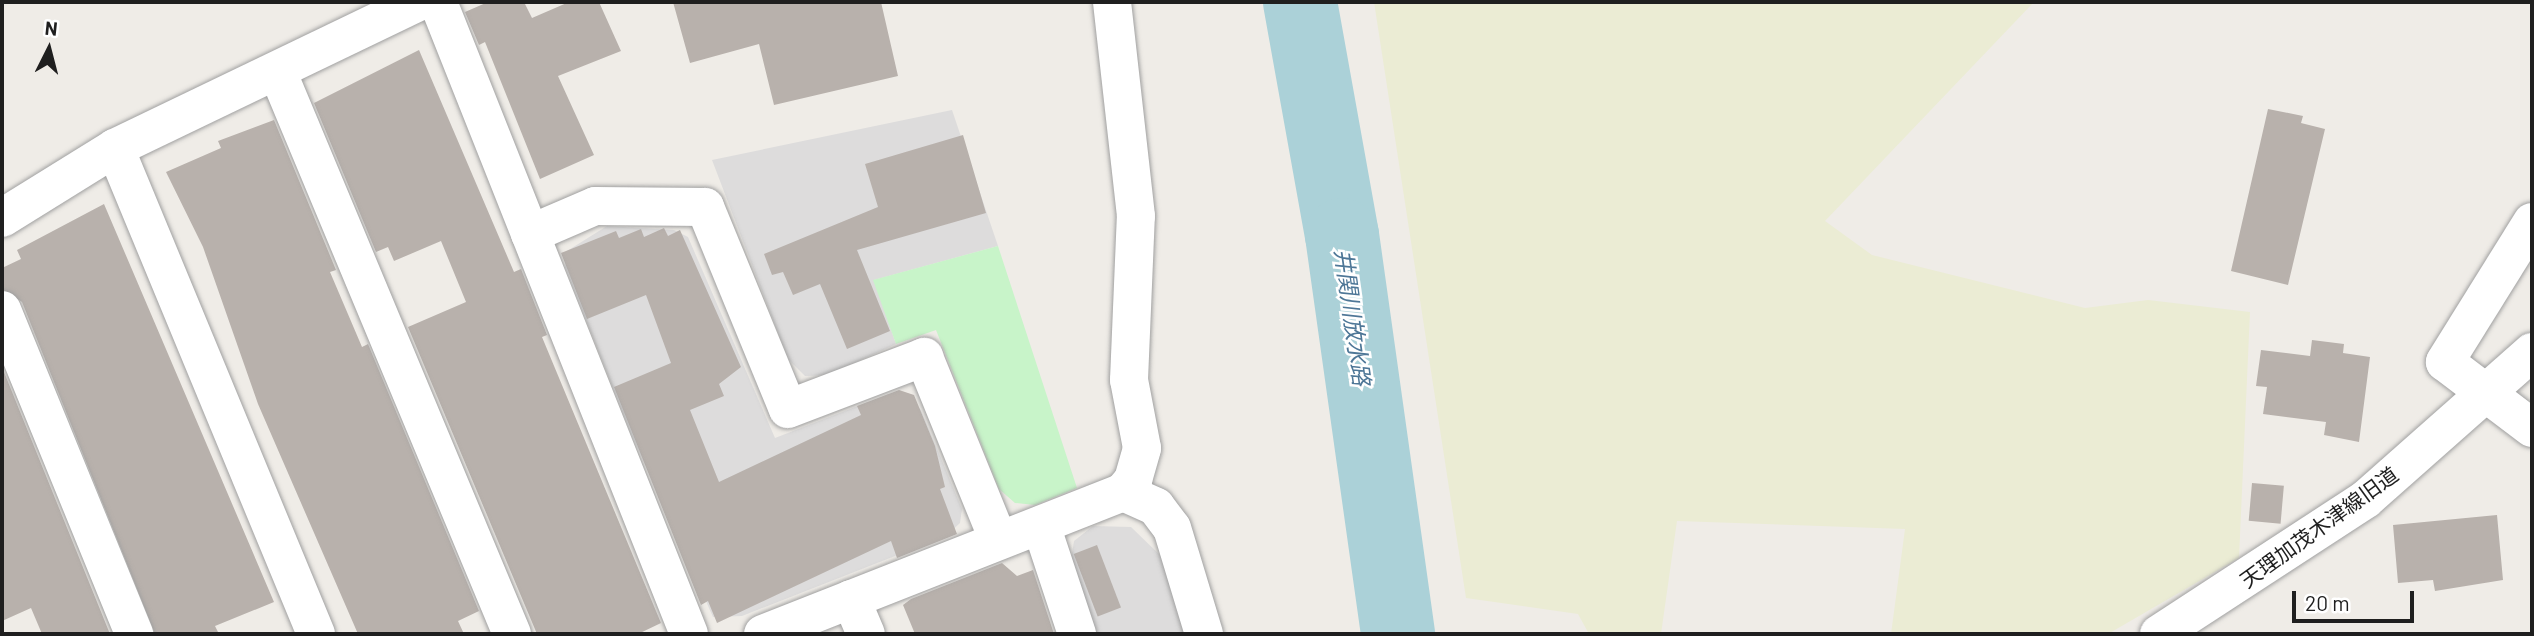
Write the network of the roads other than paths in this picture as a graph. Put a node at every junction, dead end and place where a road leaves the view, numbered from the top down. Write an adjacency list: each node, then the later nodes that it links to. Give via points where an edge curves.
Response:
1 (419, 2): 4 (street)
2 (438, 2): 8 (street)
3 (1112, 2): 13 (street, via 1136,216 1129,380 1142,433 1139,466)
4 (278, 73): 5 (street); 19 (street)
5 (115, 148): 6 (street); 18 (street)
6 (2, 218)
7 (2532, 222): 11 (street, via 2445,362)
8 (530, 233): 15 (street, via 595,206 705,207 788,408 924,357); 20 (street)
9 (2, 310): 17 (street)
10 (2532, 352): 11 (street, 天理加茂木津線旧道)
11 (2486, 395): 12 (street); 25 (street, 天理加茂木津線旧道, via 2366,499)
12 (2532, 428)
13 (1123, 492): 14 (street); 24 (street, via 1156,507 1172,528)
14 (1041, 525): 15 (street); 23 (street)
15 (998, 539): 16 (street)
16 (850, 598): 21 (street); 22 (street)
17 (134, 634)
18 (316, 634)
19 (512, 634)
20 (689, 634)
21 (763, 634)
22 (866, 634)
23 (1077, 634)
24 (1204, 634)
25 (2159, 634)

